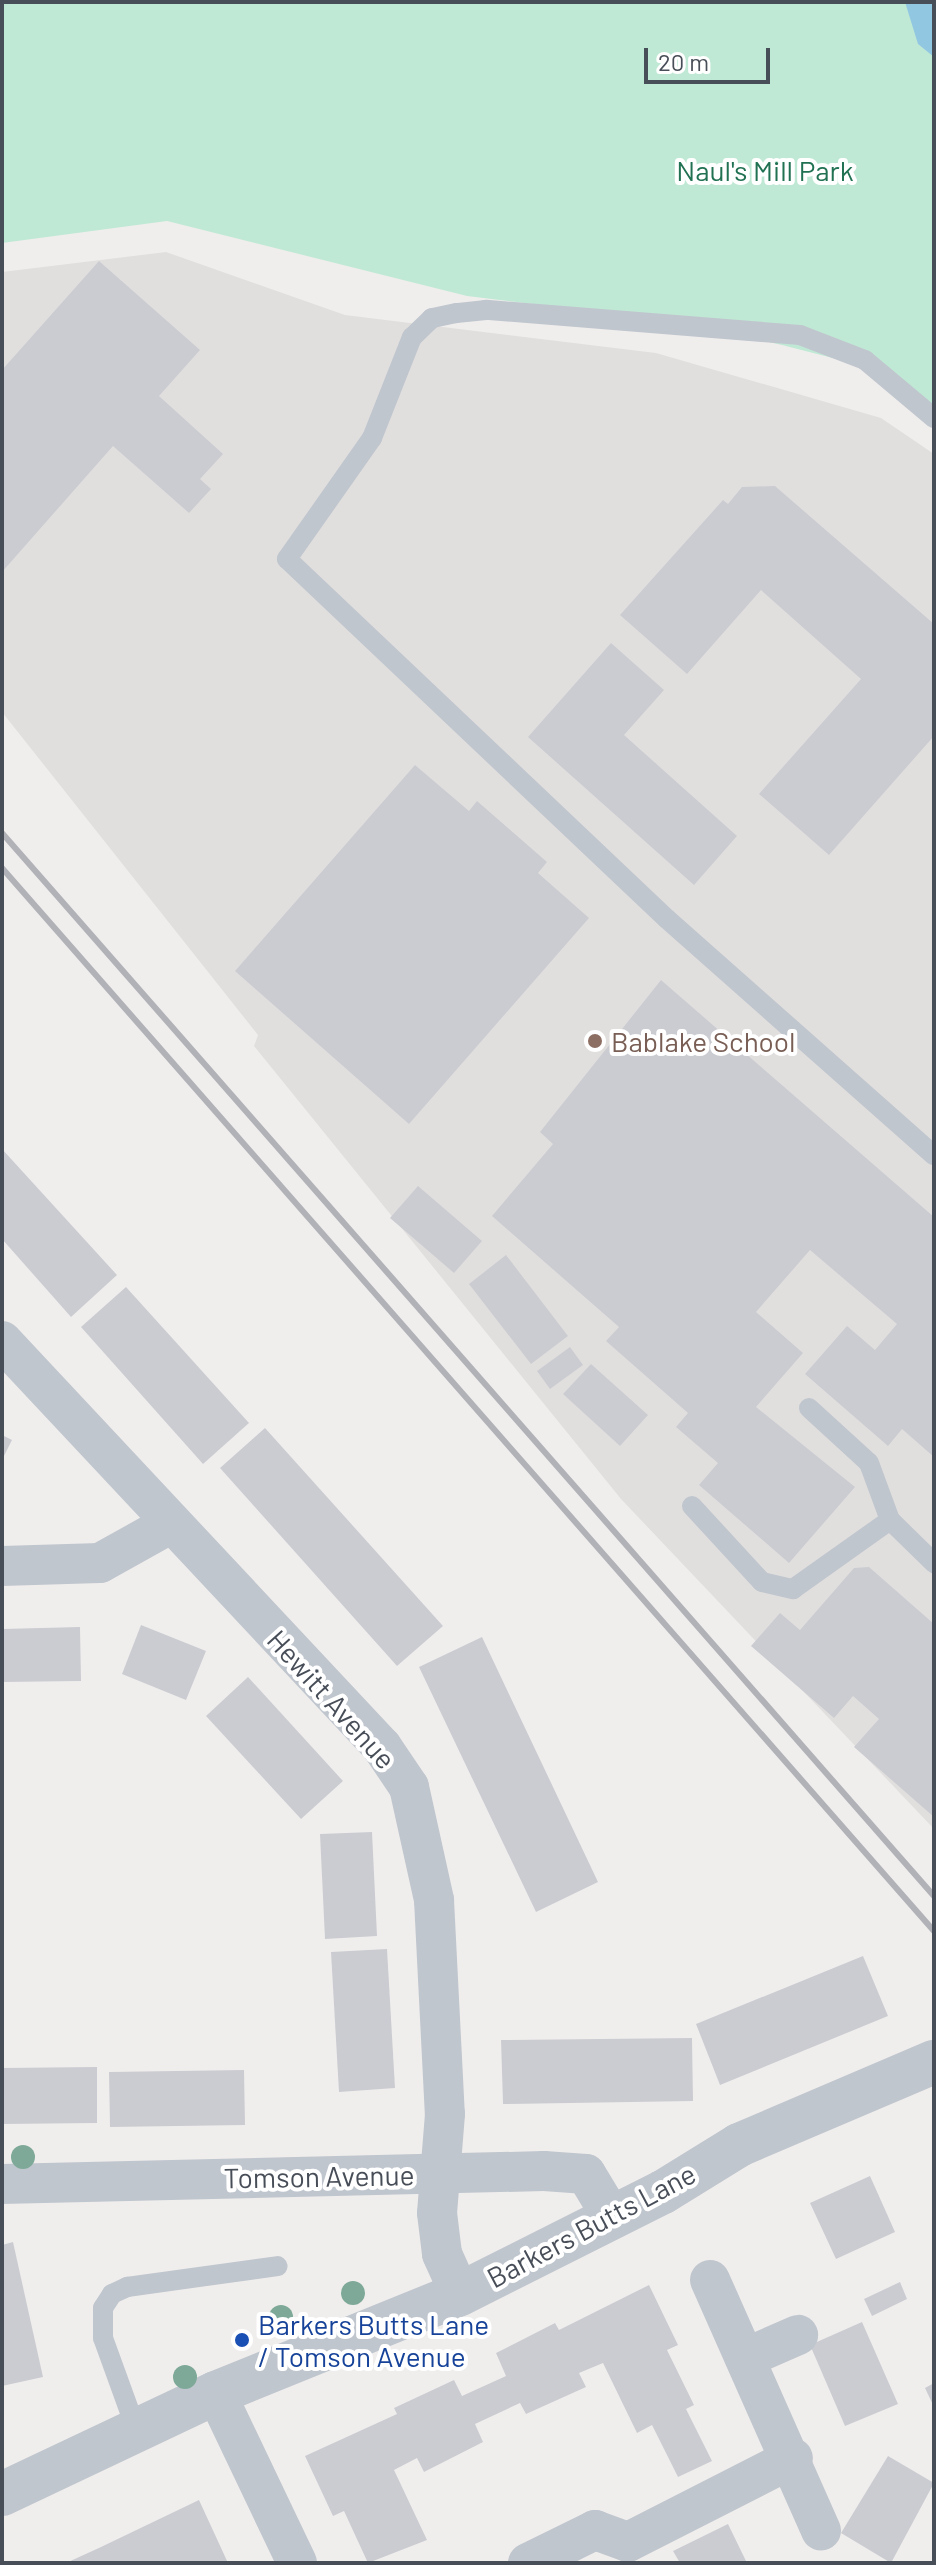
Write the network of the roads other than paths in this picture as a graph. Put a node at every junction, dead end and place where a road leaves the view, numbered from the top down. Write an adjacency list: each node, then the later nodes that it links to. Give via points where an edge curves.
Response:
1 (934, 418): 2 (lane, via 865,360 800,335 486,310 432,318 412,337 372,438 287,559 667,919)
2 (934, 1155)
3 (2, 1341): 7 (street, Hewitt Avenue)
4 (809, 1408): 6 (lane, via 869,1463)
5 (692, 1506): 6 (lane, via 762,1582 793,1589)
6 (890, 1520): 8 (lane)
7 (170, 1524): 9 (street, via 100,1563); 11 (street, Hewitt Avenue, via 382,1747 409,1787 434,1900 445,2114)
8 (934, 1563)
9 (2, 1566)
10 (934, 2062): 13 (street, Barkers Butts Lane, via 739,2145)
11 (442, 2174): 12 (street, Tomson Avenue); 13 (street, Tomson Avenue, via 586,2174); 16 (street, Hewitt Avenue, via 437,2213 442,2254)
12 (2, 2184)
13 (612, 2217): 16 (street, Barkers Butts Lane)
14 (278, 2266): 20 (lane, via 127,2287 112,2294 103,2308 103,2338)
15 (710, 2280): 18 (street)
16 (460, 2294): 19 (street, Barkers Butts Lane)
17 (798, 2335): 18 (street)
18 (745, 2358): 21 (street)
19 (216, 2393): 20 (street, Barkers Butts Lane); 25 (street)
20 (136, 2429): 22 (street, Barkers Butts Lane)
21 (793, 2458): 23 (street); 24 (street)
22 (2, 2494)
23 (821, 2531)
24 (635, 2552): 26 (street, via 595,2530)
25 (297, 2563)
26 (528, 2563)

